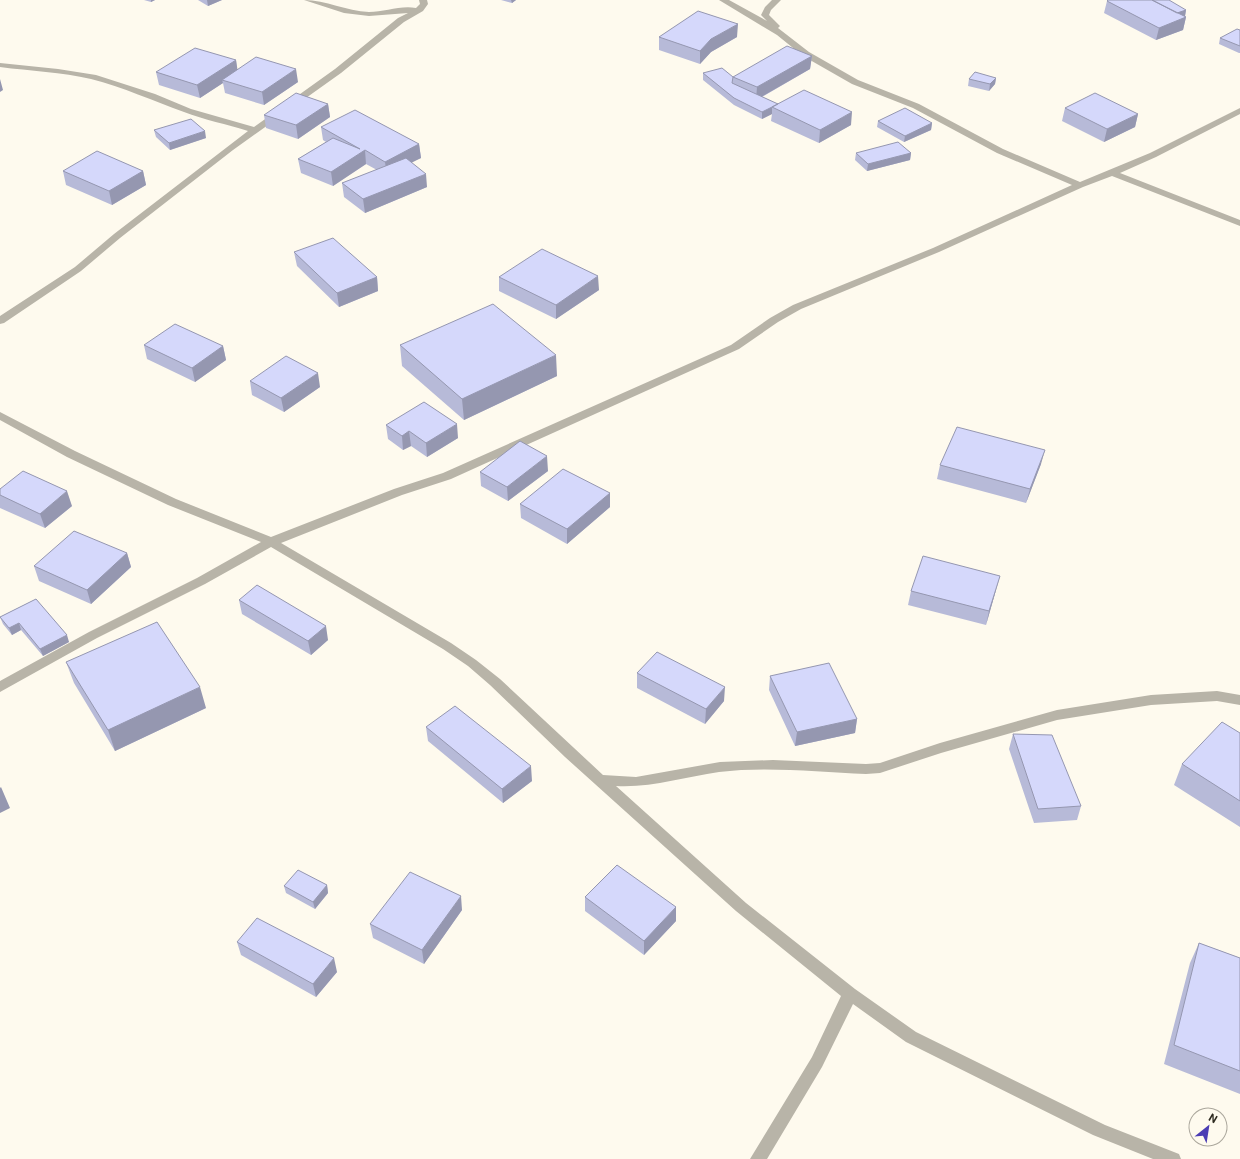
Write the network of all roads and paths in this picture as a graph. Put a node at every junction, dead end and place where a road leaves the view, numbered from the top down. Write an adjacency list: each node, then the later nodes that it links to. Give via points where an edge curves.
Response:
1 (308, 0): 4 (street, via 344,11 369,14)
2 (723, 0): 5 (street)
3 (777, 0): 5 (street, via 769,6 765,14)
4 (422, 4): 8 (street, via 338,71)
5 (780, 33): 10 (street, via 806,54 855,82 916,106 1000,151)
6 (0, 65): 8 (street, via 93,77 188,111)
7 (1240, 111): 9 (street)
8 (254, 130): 12 (street, via 140,217 78,269)
9 (1112, 173): 10 (street); 11 (street)
10 (1080, 185): 14 (street, via 936,250 797,306 735,346 447,476 398,492)
11 (1240, 223)
12 (0, 321)
13 (0, 415): 14 (street, via 71,454 172,502)
14 (271, 542): 15 (street, via 202,582 93,635); 17 (street, via 472,663)
15 (0, 687)
16 (1240, 700): 17 (street, via 1217,696 1151,700 1057,715 880,768 766,765 720,767 636,782)
17 (601, 780): 18 (street, via 741,907)
18 (850, 994): 19 (street, via 817,1062); 20 (street, via 911,1037 1099,1130)
19 (758, 1159)
20 (1173, 1159)

